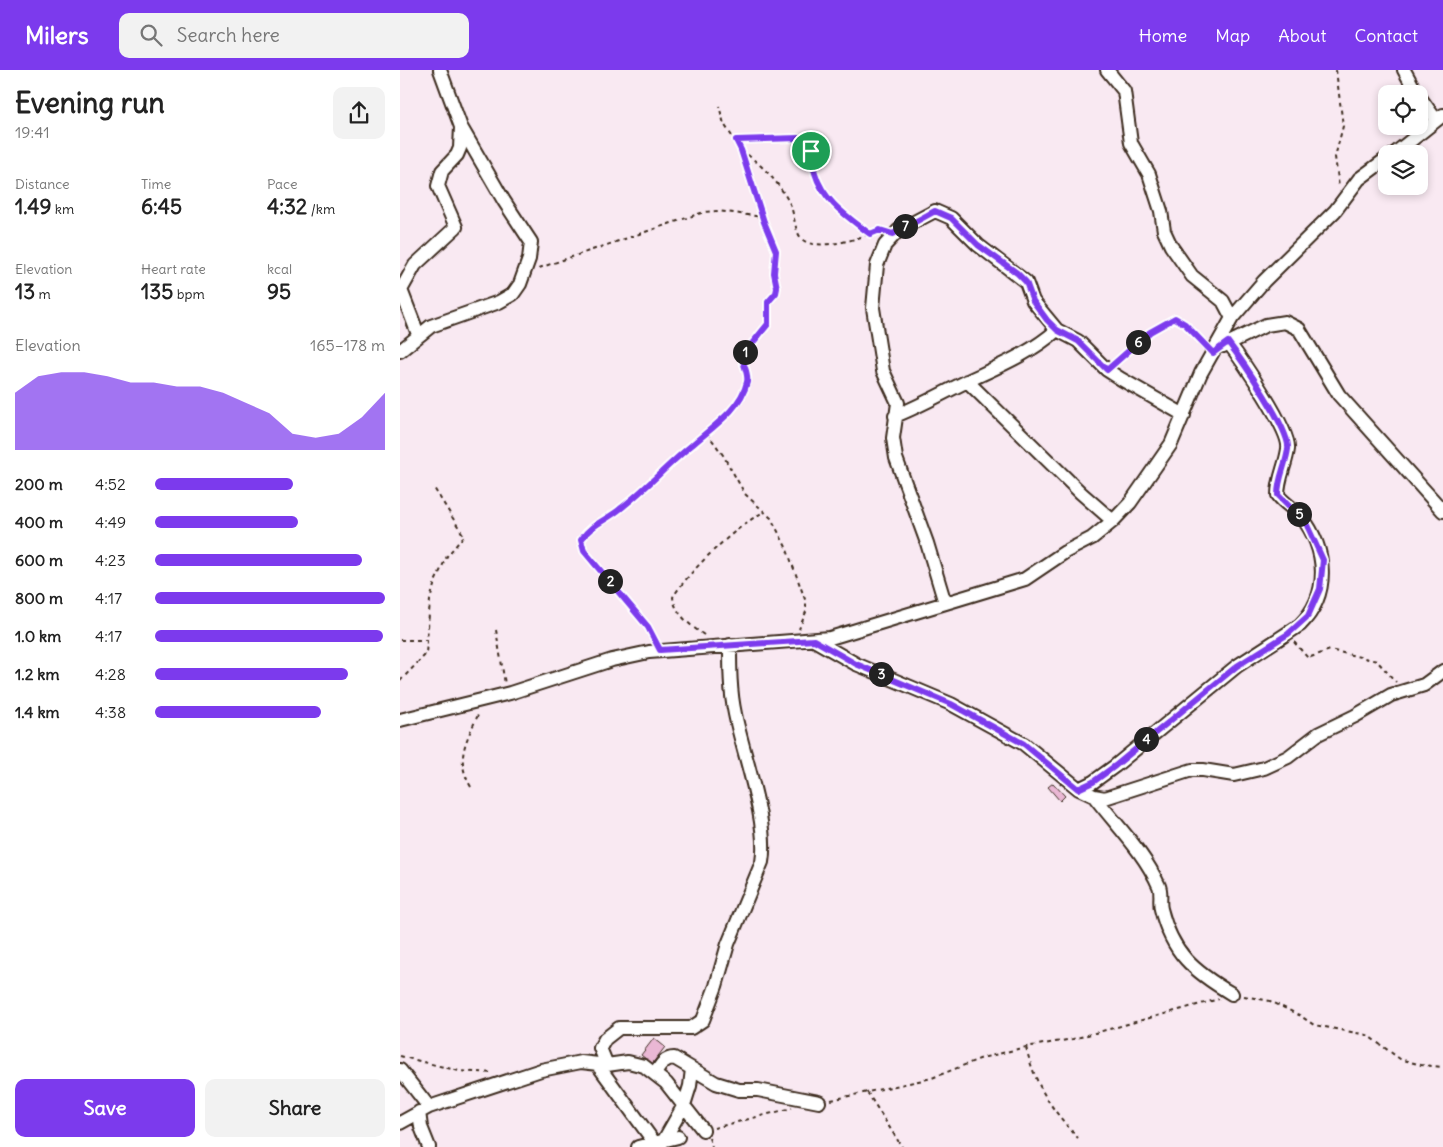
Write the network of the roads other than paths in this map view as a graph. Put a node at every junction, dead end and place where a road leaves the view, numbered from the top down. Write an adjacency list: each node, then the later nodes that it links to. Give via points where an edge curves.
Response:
1 (440, 70): 7 (street)
2 (1107, 70): 10 (street, via 1124,91 1131,144 1149,174 1171,246 1192,276 1220,297)
3 (1404, 70): 4 (street)
4 (1412, 85)
5 (1428, 105): 6 (street)
6 (1440, 117): 8 (street)
7 (461, 127): 12 (street, via 460,148 442,171 438,186 456,226 418,261 400,290); 12 (street, via 531,242 527,271 509,297 431,326)
8 (1405, 145)
9 (1378, 165): 10 (street, via 1359,179 1342,202)
10 (1232, 318): 15 (street)
11 (1057, 330): 16 (street, via 1025,354); 17 (street, via 1078,341 1107,370); 18 (street, via 1033,301 1026,282 978,245 951,218 935,211 893,234 879,256 872,308 883,371 898,402)
12 (418, 334): 14 (street)
13 (1228, 342): 15 (street); 19 (street, via 1276,322 1285,322 1299,329 1339,395); 26 (street, via 1285,433 1288,449 1280,473 1278,495 1306,523 1323,560 1315,603 1308,616 1288,634 1237,666 1115,766)
14 (400, 351)
15 (1213, 353): 17 (street)
16 (967, 381): 18 (street); 20 (street)
17 (1184, 415): 20 (street, via 1171,444 1145,484)
18 (895, 416): 21 (street, via 893,438 896,458)
19 (1443, 511)
20 (1113, 521): 21 (street, via 1092,538 1025,579)
21 (945, 603): 22 (street, via 848,633)
22 (814, 640): 23 (street); 26 (street, via 856,664 951,704 1024,744)
23 (725, 645): 25 (street, via 660,650 612,660 506,693); 29 (street, via 734,711 761,826 762,862 728,944 703,1020 691,1028 619,1028 605,1039 600,1048)
24 (1443, 671): 27 (street, via 1424,684 1391,695 1318,734 1288,757 1264,768 1234,776 1197,769 1105,798)
25 (400, 720)
26 (1078, 789): 27 (street)
27 (1094, 796): 28 (street, via 1140,853 1158,885 1161,908 1174,946 1197,970)
28 (1230, 993)
29 (602, 1064): 32 (street, via 635,1063); 35 (street, via 567,1064 512,1079); 39 (street)
30 (692, 1069): 32 (street, via 668,1058); 33 (street, via 728,1087); 34 (street)
31 (400, 1070): 35 (street)
32 (655, 1074): 34 (street)
33 (819, 1102)
34 (684, 1105): 37 (street); 39 (street)
35 (424, 1110): 36 (street); 40 (street, via 421,1127)
36 (400, 1123)
37 (704, 1130)
38 (678, 1137): 39 (street)
39 (659, 1143): 41 (street)
40 (429, 1147)
41 (638, 1147)

